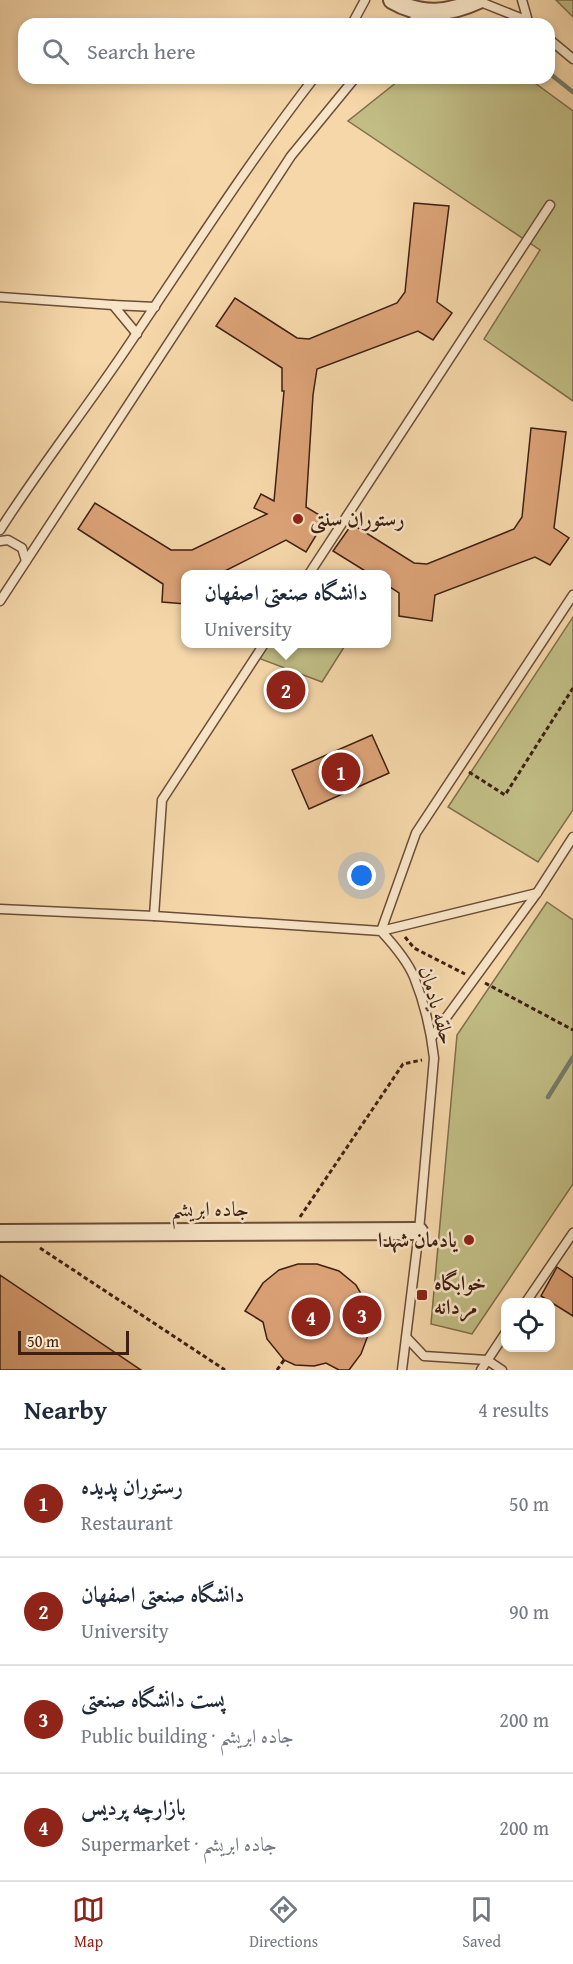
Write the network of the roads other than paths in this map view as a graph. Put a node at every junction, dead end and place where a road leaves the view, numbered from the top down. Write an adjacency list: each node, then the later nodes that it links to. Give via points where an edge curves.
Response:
1 (365, 0): 6 (lane)
2 (392, 0): 5 (street)
3 (478, 0): 5 (street, via 453,11); 8 (lane)
4 (522, 0): 9 (lane)
5 (427, 13): 7 (lane)
6 (355, 18)
7 (418, 18)
8 (518, 18)
9 (527, 18)
10 (555, 44): 11 (lane)
11 (573, 59)
12 (309, 84): 17 (lane, via 277,125)
13 (349, 84): 21 (lane, via 291,156)
14 (550, 205): 22 (lane)
15 (0, 297): 16 (lane)
16 (113, 305): 17 (lane); 18 (lane)
17 (155, 307): 18 (lane)
18 (137, 334): 19 (lane)
19 (0, 530)
20 (0, 541): 21 (lane, via 8,540 22,548)
21 (26, 561): 24 (lane)
22 (312, 570)
23 (573, 596): 30 (lane, via 416,833)
24 (0, 601)
25 (261, 648): 29 (lane, via 162,800)
26 (573, 837): 27 (lane)
27 (537, 893): 30 (lane); 31 (lane)
28 (0, 909): 29 (lane)
29 (154, 916): 30 (lane)
30 (381, 932): 31 (lane, حلقه یادمان, via 414,975)
31 (432, 1037): 32 (lane, حلقه یادمان, via 434,1058)
32 (419, 1231): 33 (street, جاده ابریشم); 36 (lane, حلقه یادمان)
33 (8, 1232)
34 (573, 1233): 35 (lane)
35 (529, 1298)
36 (406, 1338): 38 (lane, via 424,1356); 39 (lane, حلقه یادمان)
37 (501, 1339): 38 (lane)
38 (487, 1360): 40 (lane); 41 (lane)
39 (402, 1370)
40 (481, 1370)
41 (502, 1370)

